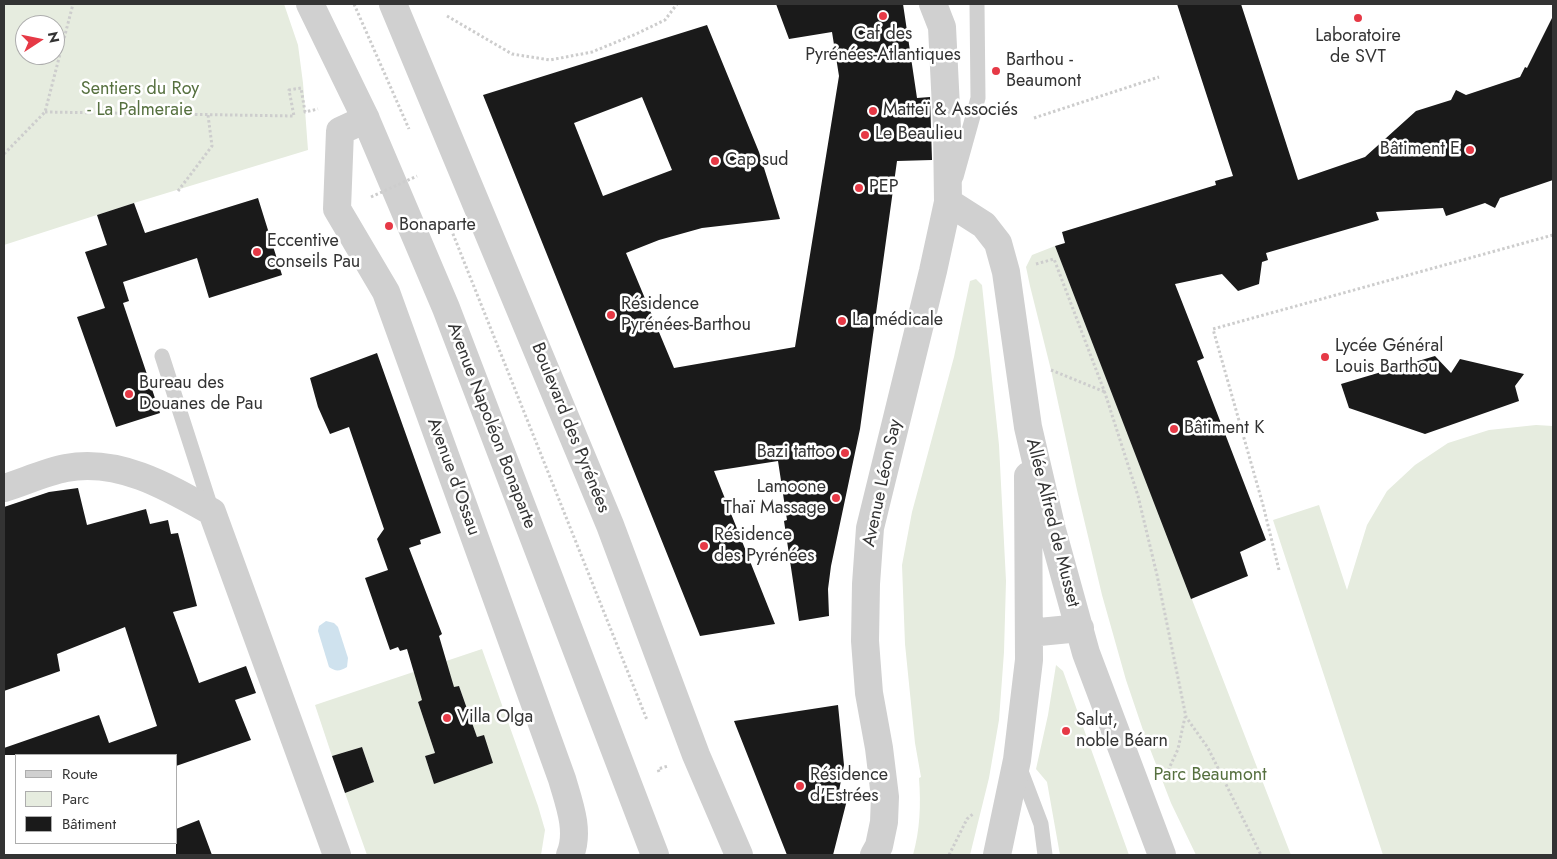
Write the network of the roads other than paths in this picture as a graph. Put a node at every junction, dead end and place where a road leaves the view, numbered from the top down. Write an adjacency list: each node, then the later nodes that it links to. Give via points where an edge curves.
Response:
1 (310, 4): 5 (street, Avenue Napoléon Bonaparte)
2 (393, 4): 17 (street, Boulevard des Pyrénées, via 610,525 696,755)
3 (933, 4): 6 (street, Avenue Léon Say, via 942,28)
4 (977, 4): 6 (lane, via 978,98)
5 (366, 119): 15 (street, Avenue d'Ossau, via 340,131 337,209 386,292 549,742 571,812 574,839); 16 (street, Avenue Napoléon Bonaparte, via 446,308)
6 (948, 202): 8 (street, Allée Alfred de Musset, via 984,225 998,243 1006,272); 18 (street, Avenue Léon Say, via 870,528 865,641 885,798 884,822)
7 (162, 356): 10 (lane)
8 (1028, 427): 11 (street, Allée Alfred de Musset, via 1052,530); 12 (street)
9 (4, 488): 10 (street, via 65,468 100,467 146,478)
10 (212, 512): 14 (street)
11 (1080, 628): 12 (street); 21 (street, Allée Alfred de Musset, via 1086,653)
12 (1029, 633): 13 (street, via 1029,660)
13 (1016, 760): 19 (street); 20 (lane, via 1041,824)
14 (337, 855)
15 (570, 855)
16 (655, 855)
17 (740, 855)
18 (874, 855)
19 (997, 855)
20 (1045, 855)
21 (1162, 855)

